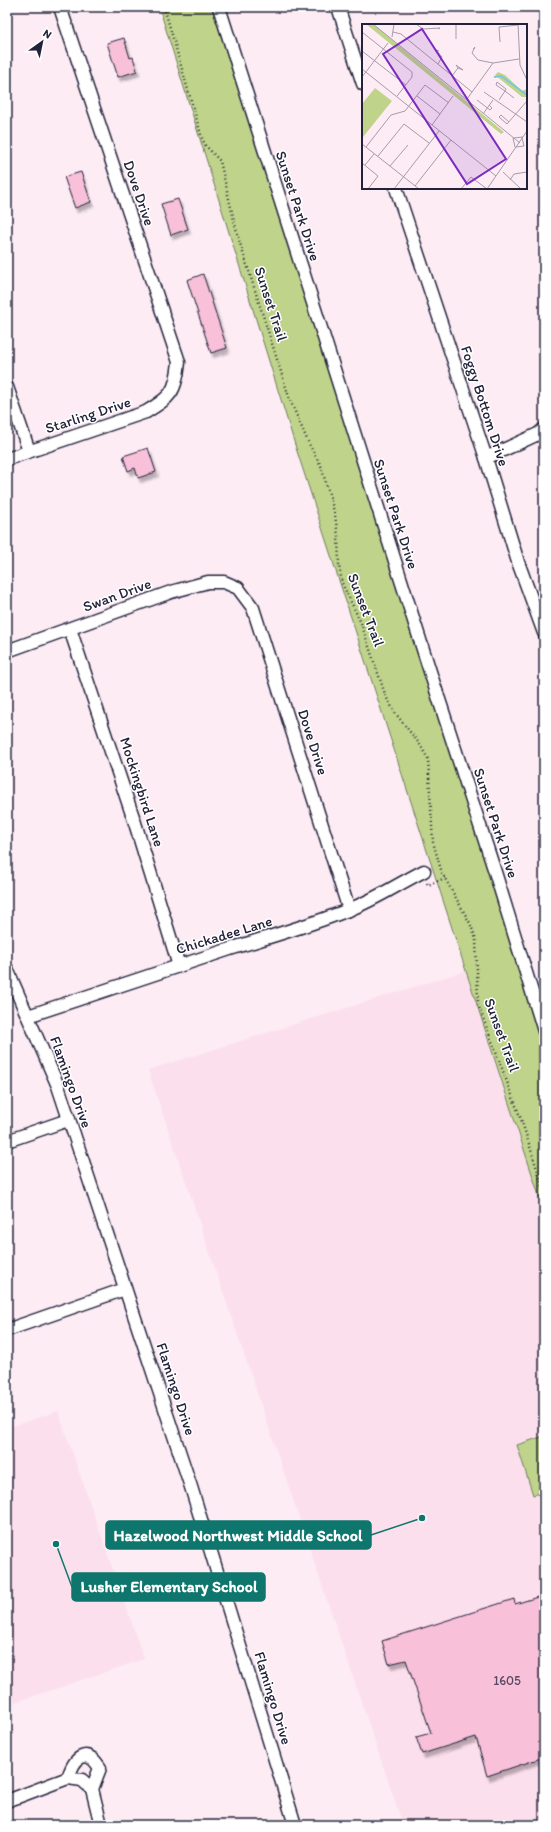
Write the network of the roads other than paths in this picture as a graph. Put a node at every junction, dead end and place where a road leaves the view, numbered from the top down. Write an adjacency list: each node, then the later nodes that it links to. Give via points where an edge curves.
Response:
1 (60, 7): 7 (street, Dove Drive, via 179,362)
2 (219, 7): 21 (street, Sunset Park Drive)
3 (338, 7): 4 (street)
4 (362, 81)
5 (396, 189): 10 (street, Foggy Bottom Drive)
6 (7, 387): 9 (street)
7 (174, 391): 9 (street, Starling Drive, via 146,412)
8 (544, 429): 10 (street)
9 (29, 451): 11 (street, Starling Drive)
10 (486, 458): 14 (street, Foggy Bottom Drive, via 518,562)
11 (7, 459)
12 (238, 588): 13 (street, Swan Drive, via 224,582 208,582 171,592); 17 (street, Dove Drive, via 253,608)
13 (70, 629): 15 (street, Swan Drive); 18 (street, Mockingbird Lane, via 133,816)
14 (544, 633)
15 (7, 651)
16 (424, 871): 17 (street, Chickadee Lane)
17 (349, 910): 18 (street, Chickadee Lane, via 289,932)
18 (179, 966): 20 (street, Chickadee Lane)
19 (7, 969): 20 (street, Flamingo Drive)
20 (28, 1016): 22 (street, Flamingo Drive, via 58,1086)
21 (544, 1031)
22 (68, 1120): 23 (street); 24 (street, Flamingo Drive)
23 (7, 1141)
24 (125, 1288): 25 (street); 30 (street, Flamingo Drive, via 193,1495)
25 (7, 1330)
26 (68, 1778): 27 (street, via 82,1780); 27 (street, via 73,1764 79,1758 95,1760 100,1768); 28 (street)
27 (92, 1789): 29 (street)
28 (7, 1801)
29 (101, 1825)
30 (295, 1825)

